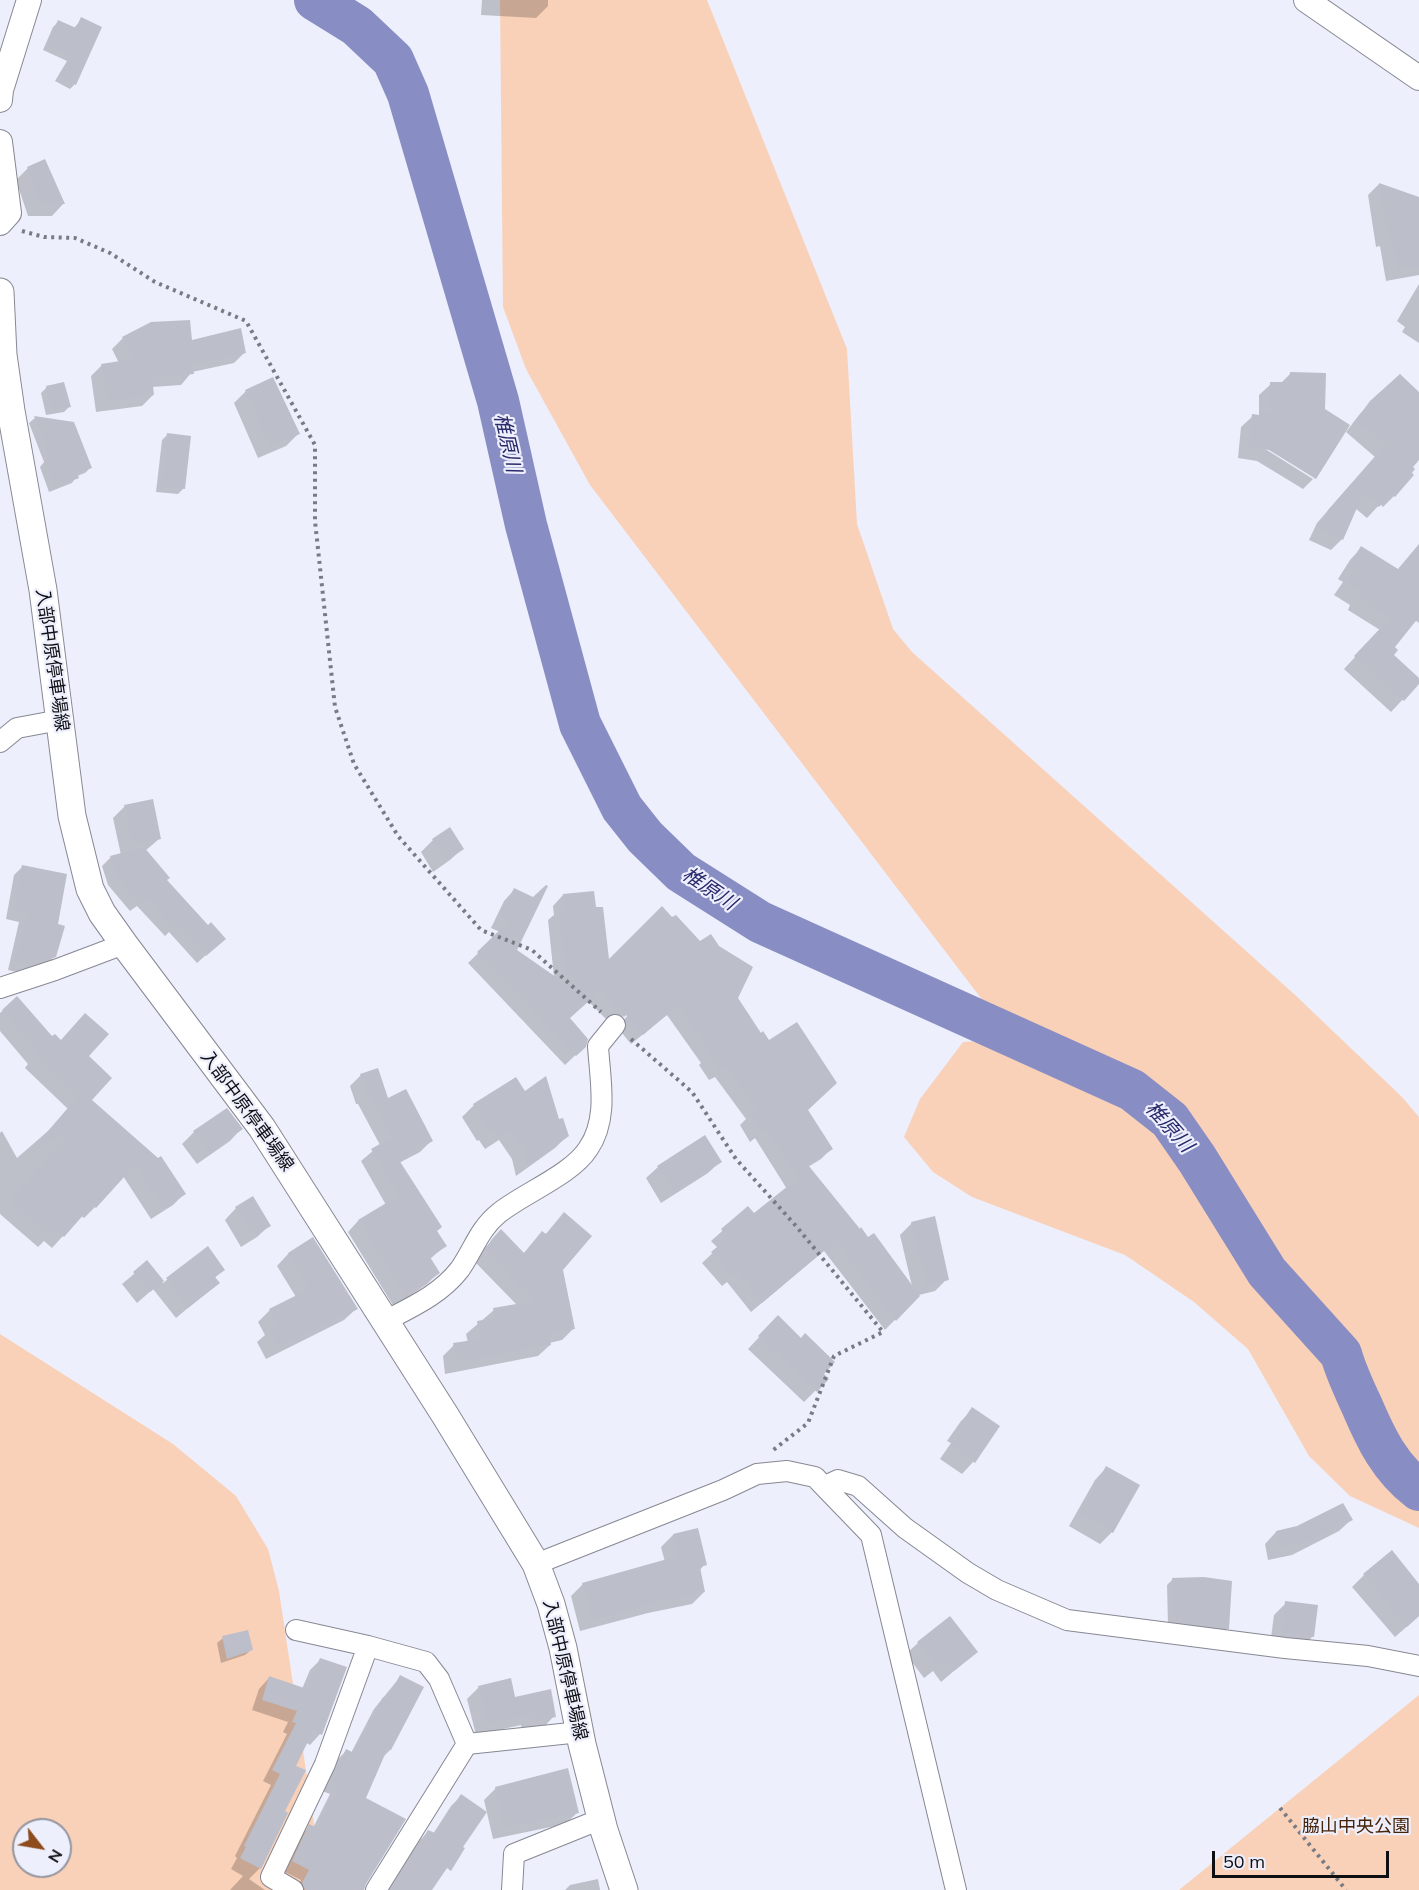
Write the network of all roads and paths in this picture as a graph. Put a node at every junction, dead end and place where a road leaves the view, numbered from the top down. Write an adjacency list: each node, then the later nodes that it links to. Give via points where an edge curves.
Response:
1 (29, 0): 4 (street)
2 (1306, 0): 3 (street)
3 (1419, 78)
4 (0, 100)
5 (0, 142): 6 (street, via 9,213)
6 (1, 223): 12 (path, via 44,237 75,238 110,253 155,282 246,321 315,445 315,521 335,707 354,764 398,836 481,930 532,950)
7 (0, 292): 8 (main road, 入部中原停車場線, via 9,400 43,590)
8 (60, 720): 9 (street, via 17,728); 10 (main road, 入部中原停車場線, via 81,858 90,889)
9 (0, 742)
10 (124, 944): 11 (street); 13 (main road, 入部中原停車場線, via 262,1128)
11 (0, 988)
12 (615, 1025): 13 (street, via 598,1046 602,1109 589,1149 577,1162 500,1212 482,1229 459,1269 432,1296); 14 (path, via 692,1092 736,1159 883,1332 834,1356 808,1423 760,1459)
13 (385, 1321): 16 (main road, 入部中原停車場線)
14 (757, 1474): 15 (street, via 787,1471 815,1477); 16 (street)
15 (825, 1486): 19 (street, via 838,1480 858,1486 905,1528 968,1573 1067,1620 1368,1656); 28 (street, via 871,1535)
16 (536, 1564): 20 (main road, 入部中原停車場線, via 563,1648)
17 (296, 1630): 18 (street)
18 (368, 1646): 21 (street, via 426,1662 439,1679); 24 (street, via 325,1764 272,1877)
19 (1419, 1666)
20 (580, 1732): 21 (street); 23 (main road, 入部中原停車場線)
21 (466, 1744): 25 (street)
22 (1280, 1808): 29 (path)
23 (601, 1820): 26 (street, via 514,1854); 27 (main road, 入部中原停車場線)
24 (293, 1890)
25 (376, 1890)
26 (512, 1890)
27 (624, 1890)
28 (956, 1890)
29 (1346, 1890)

